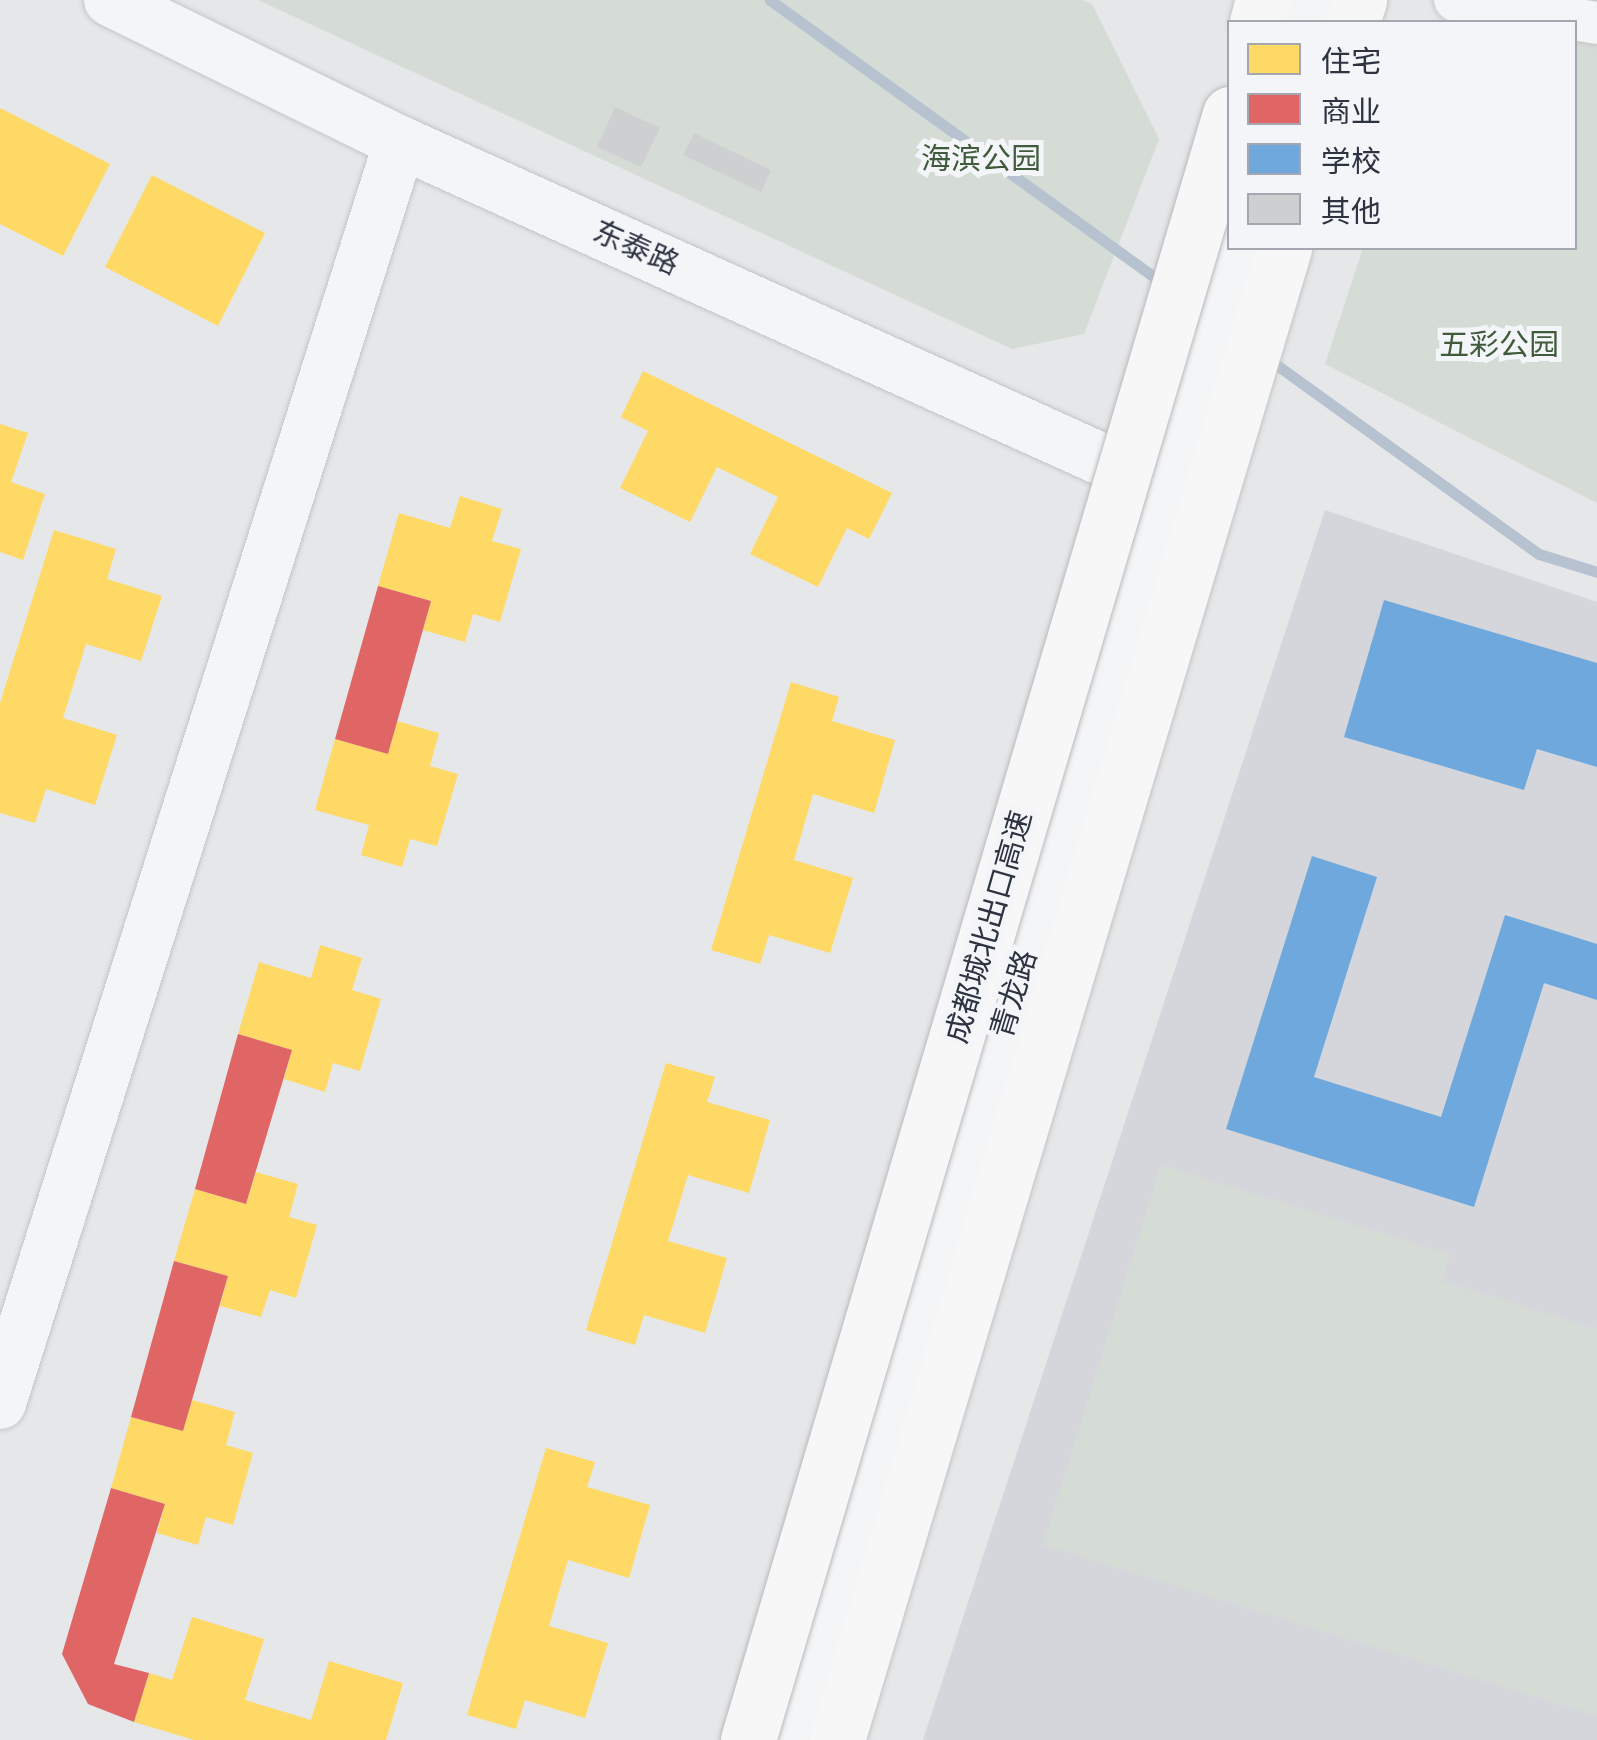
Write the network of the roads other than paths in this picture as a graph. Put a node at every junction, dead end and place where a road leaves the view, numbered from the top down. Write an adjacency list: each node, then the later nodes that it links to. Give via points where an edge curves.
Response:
1 (110, 0): 5 (street, 东泰路)
2 (1455, 0): 3 (street)
3 (1597, 23)
4 (1227, 124): 10 (highway, 成都城北出口高速, bridge)
5 (400, 142): 8 (street, 东泰路); 9 (street)
6 (1236, 250): 8 (street, 青龙路)
7 (1283, 250): 12 (highway)
8 (1165, 488): 11 (street, 青龙路)
9 (0, 1403)
10 (748, 1740)
11 (791, 1740)
12 (837, 1740)

